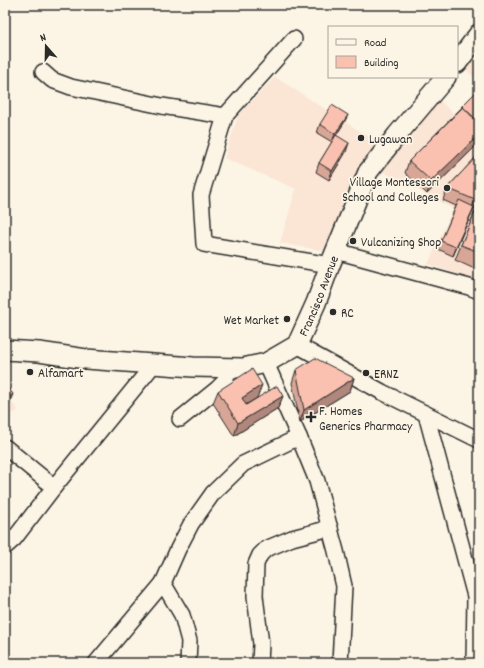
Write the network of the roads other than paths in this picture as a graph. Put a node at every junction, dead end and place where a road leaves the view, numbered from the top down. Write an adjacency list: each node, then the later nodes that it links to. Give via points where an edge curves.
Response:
1 (479, 34): 3 (street)
2 (294, 40): 6 (street)
3 (458, 62)
4 (43, 72): 6 (street, via 52,80 71,87)
5 (445, 78): 7 (street, Francisco Avenue, via 368,172)
6 (225, 116): 7 (street, via 200,195 204,244)
7 (333, 258): 8 (street); 9 (street, Francisco Avenue)
8 (479, 291)
9 (297, 345): 11 (street, Francisco Avenue); 14 (street)
10 (5, 350): 12 (street, Francisco Avenue)
11 (266, 363): 13 (street, Francisco Avenue); 16 (street)
12 (154, 364): 13 (street, Francisco Avenue); 19 (street)
13 (229, 368): 15 (street, via 225,381)
14 (426, 414): 17 (street); 23 (street)
15 (180, 419)
16 (299, 437): 20 (street); 22 (street, via 243,464 213,493 191,524)
17 (479, 440)
18 (5, 447): 19 (street)
19 (54, 487): 21 (street)
20 (330, 528): 26 (street, via 292,538 266,549 260,555 256,564 255,596 261,644); 27 (street, via 344,586)
21 (5, 547)
22 (163, 583): 24 (street); 25 (street, via 182,615 189,640)
23 (477, 597): 28 (street)
24 (96, 663)
25 (188, 663)
26 (260, 663)
27 (340, 663)
28 (474, 663)

